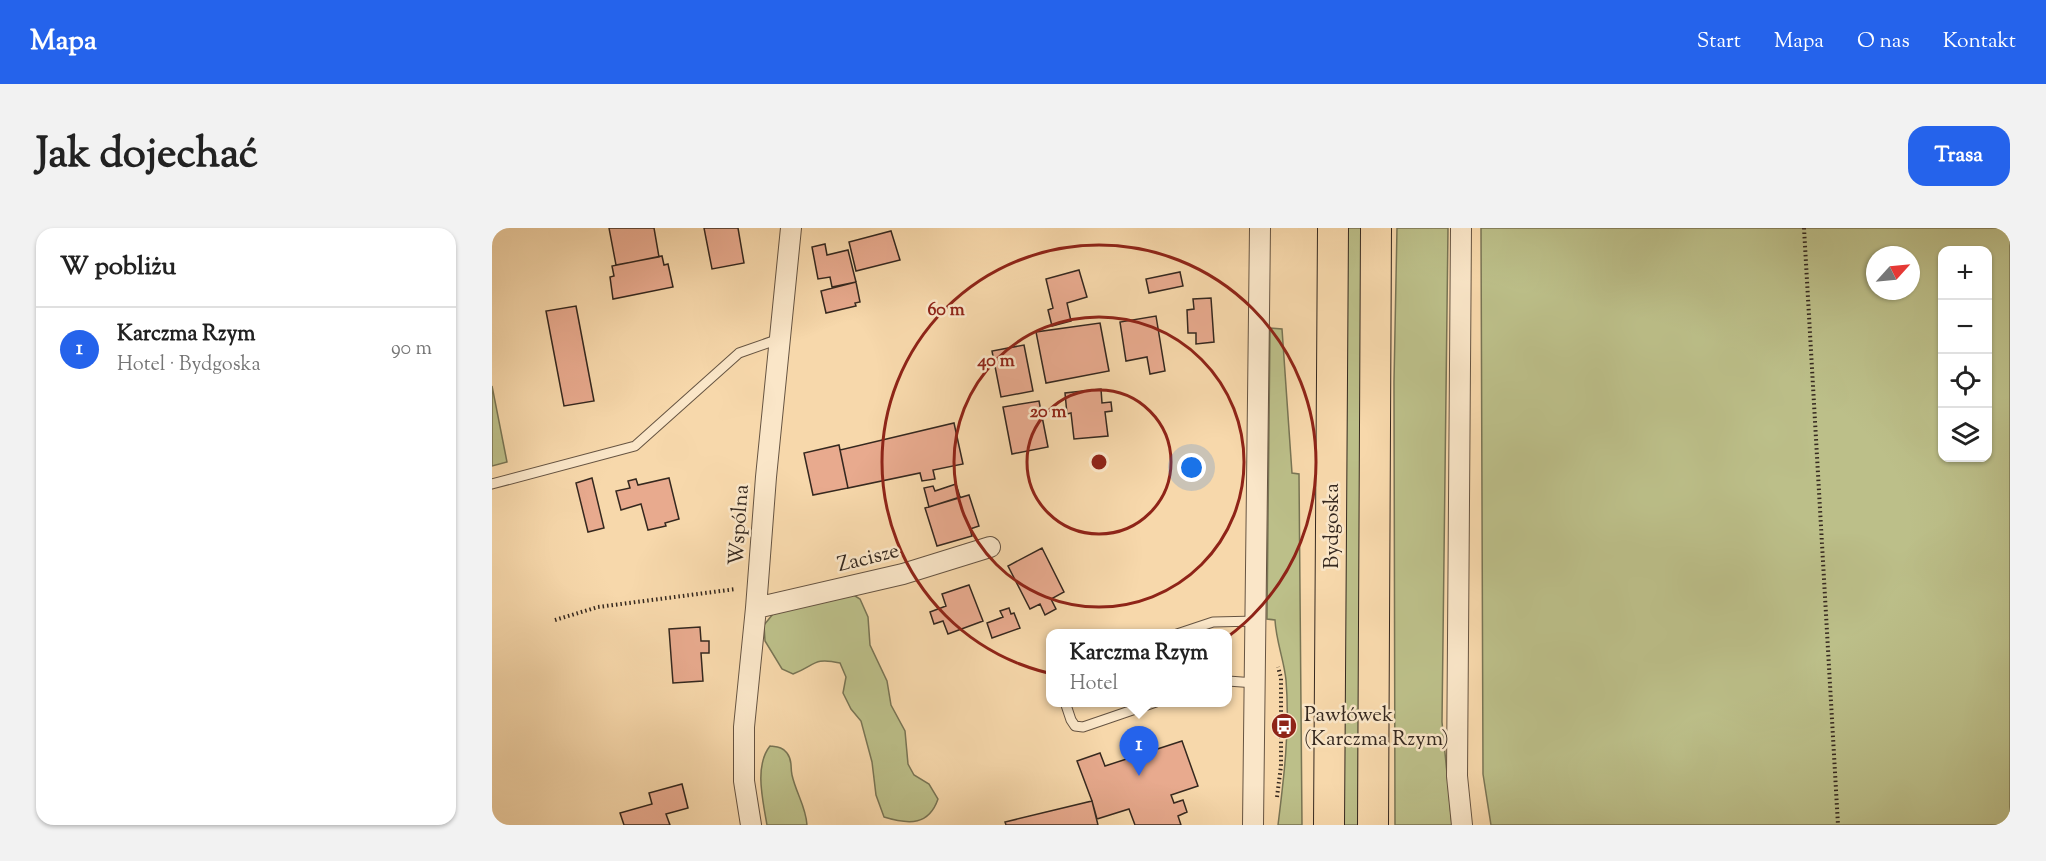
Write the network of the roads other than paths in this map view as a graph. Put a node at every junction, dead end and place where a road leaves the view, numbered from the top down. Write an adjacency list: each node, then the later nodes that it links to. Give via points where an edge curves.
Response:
1 (791, 228): 6 (street, Wspólna)
2 (1260, 228): 10 (street)
3 (1333, 228): 18 (main road, Bydgoska)
4 (1376, 228): 19 (main road, Bydgoska)
5 (1461, 228): 20 (street, via 1457,776)
6 (779, 339): 7 (lane, via 739,353 635,446); 9 (street, Wspólna)
7 (492, 484)
8 (990, 548): 9 (street, Zacisze, via 903,574)
9 (756, 608): 16 (street, Wspólna, via 744,727 744,781)
10 (1257, 621): 11 (lane, via 1213,622); 13 (street)
11 (1190, 629)
12 (1232, 681): 13 (lane)
13 (1256, 683): 17 (street)
14 (1067, 707): 15 (lane, via 1075,726 1083,727)
15 (1141, 707)
16 (751, 825)
17 (1253, 825)
18 (1329, 825)
19 (1372, 825)
20 (1461, 825)

